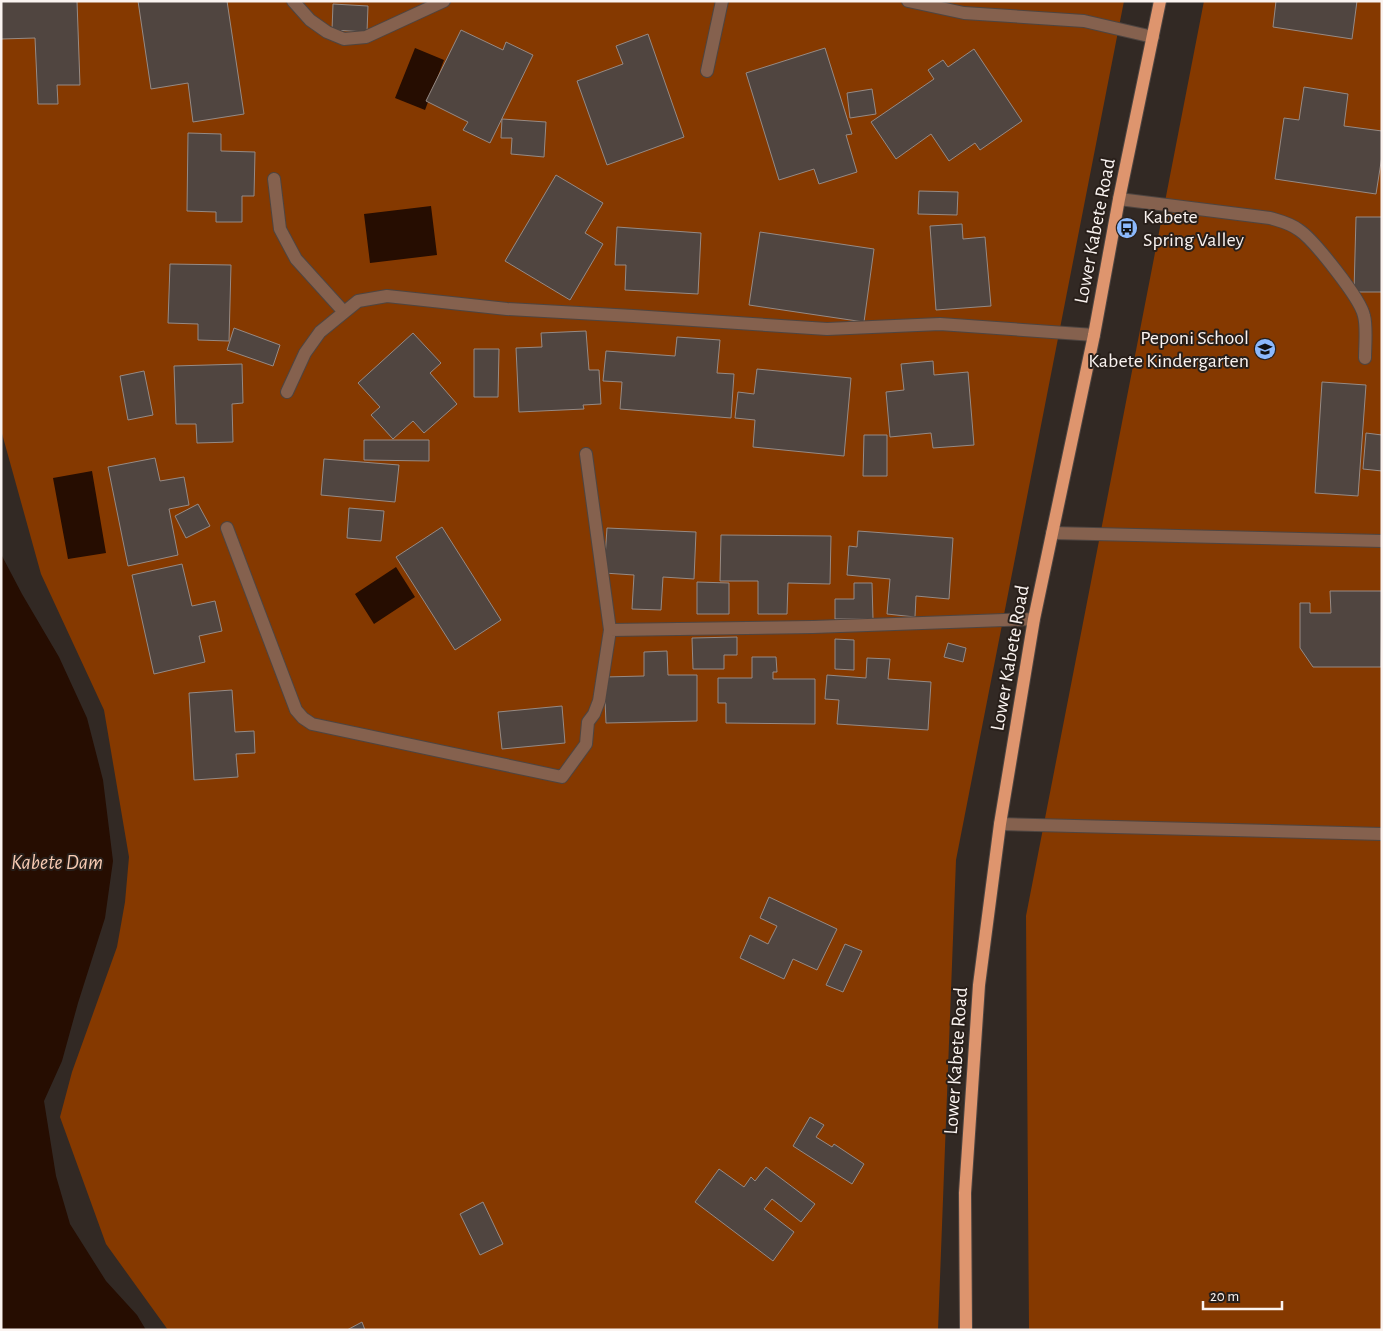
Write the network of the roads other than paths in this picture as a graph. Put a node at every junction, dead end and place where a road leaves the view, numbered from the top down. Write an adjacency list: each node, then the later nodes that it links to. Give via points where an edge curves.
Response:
1 (293, 1): 2 (street, via 310,20 344,39 366,37)
2 (444, 1)
3 (722, 1): 7 (street)
4 (908, 1): 6 (street, via 964,13 1084,21)
5 (1160, 1): 6 (main road, Lower Kabete Road)
6 (1153, 37): 9 (main road, Lower Kabete Road)
7 (707, 71)
8 (274, 179): 10 (street, via 280,229 296,260)
9 (1119, 199): 11 (main road, Lower Kabete Road); 12 (street, via 1270,218 1300,230 1352,292 1364,315)
10 (344, 312): 11 (street, via 358,301 386,296 507,309 827,329 940,324); 13 (street, via 320,332 305,353)
11 (1094, 336): 16 (main road, Lower Kabete Road)
12 (1365, 358)
13 (287, 392)
14 (586, 454): 19 (street)
15 (226, 528): 19 (street, via 296,710 312,724 562,777 586,744 588,722 599,702)
16 (1052, 534): 17 (street); 18 (main road, Lower Kabete Road)
17 (1382, 542)
18 (1034, 620): 19 (street, via 803,628); 20 (main road, Lower Kabete Road)
19 (610, 630)
20 (1000, 824): 21 (street); 22 (main road, Lower Kabete Road, via 979,985 965,1193)
21 (1382, 834)
22 (966, 1330)

